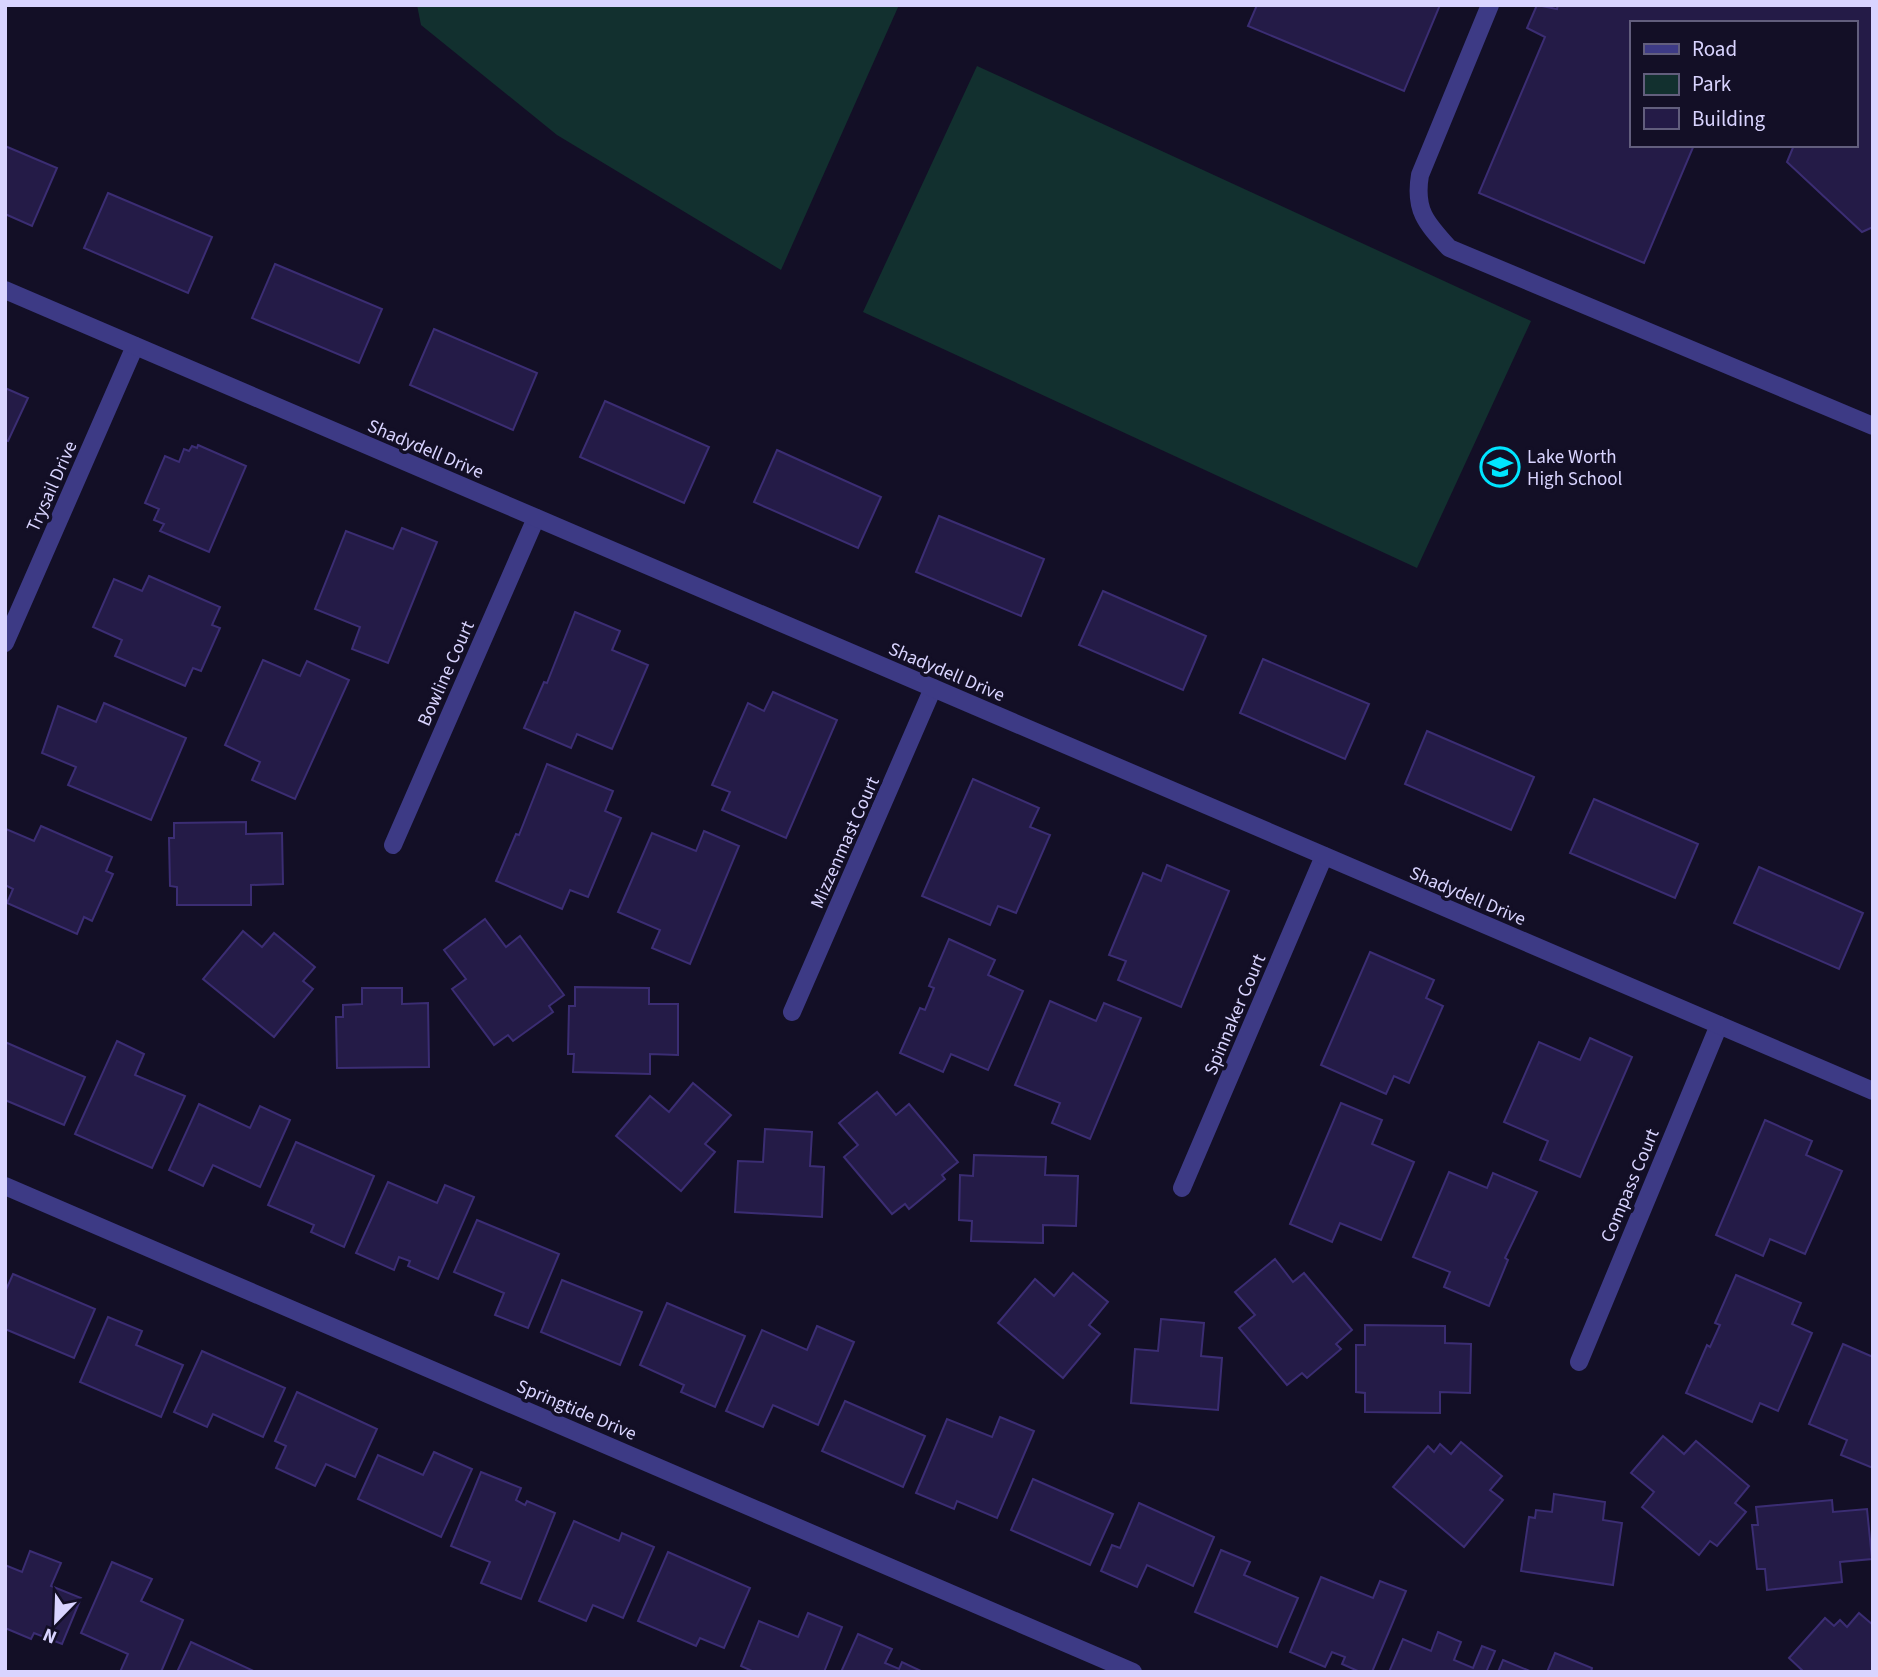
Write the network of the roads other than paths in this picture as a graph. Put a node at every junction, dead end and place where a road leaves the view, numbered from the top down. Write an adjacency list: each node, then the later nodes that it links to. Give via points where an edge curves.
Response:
1 (1490, 5): 4 (street, via 1420,174 1416,197 1429,227 1449,248 1500,272)
2 (5, 290): 3 (street, Shadydell Drive)
3 (135, 346): 5 (street, Shadydell Drive); 6 (street, Trysail Drive)
4 (1873, 426)
5 (536, 518): 7 (street, Shadydell Drive); 8 (street, Bowline Court)
6 (5, 643)
7 (933, 688): 9 (street, Shadydell Drive); 10 (street, Mizzenmast Court)
8 (393, 845)
9 (1324, 856): 11 (street, Shadydell Drive); 14 (street, Spinnaker Court)
10 (792, 1012)
11 (1718, 1025): 12 (street, Shadydell Drive); 15 (street, Compass Court)
12 (1873, 1091)
13 (5, 1186): 16 (street, Springtide Drive)
14 (1182, 1188)
15 (1579, 1362)
16 (1133, 1672)

